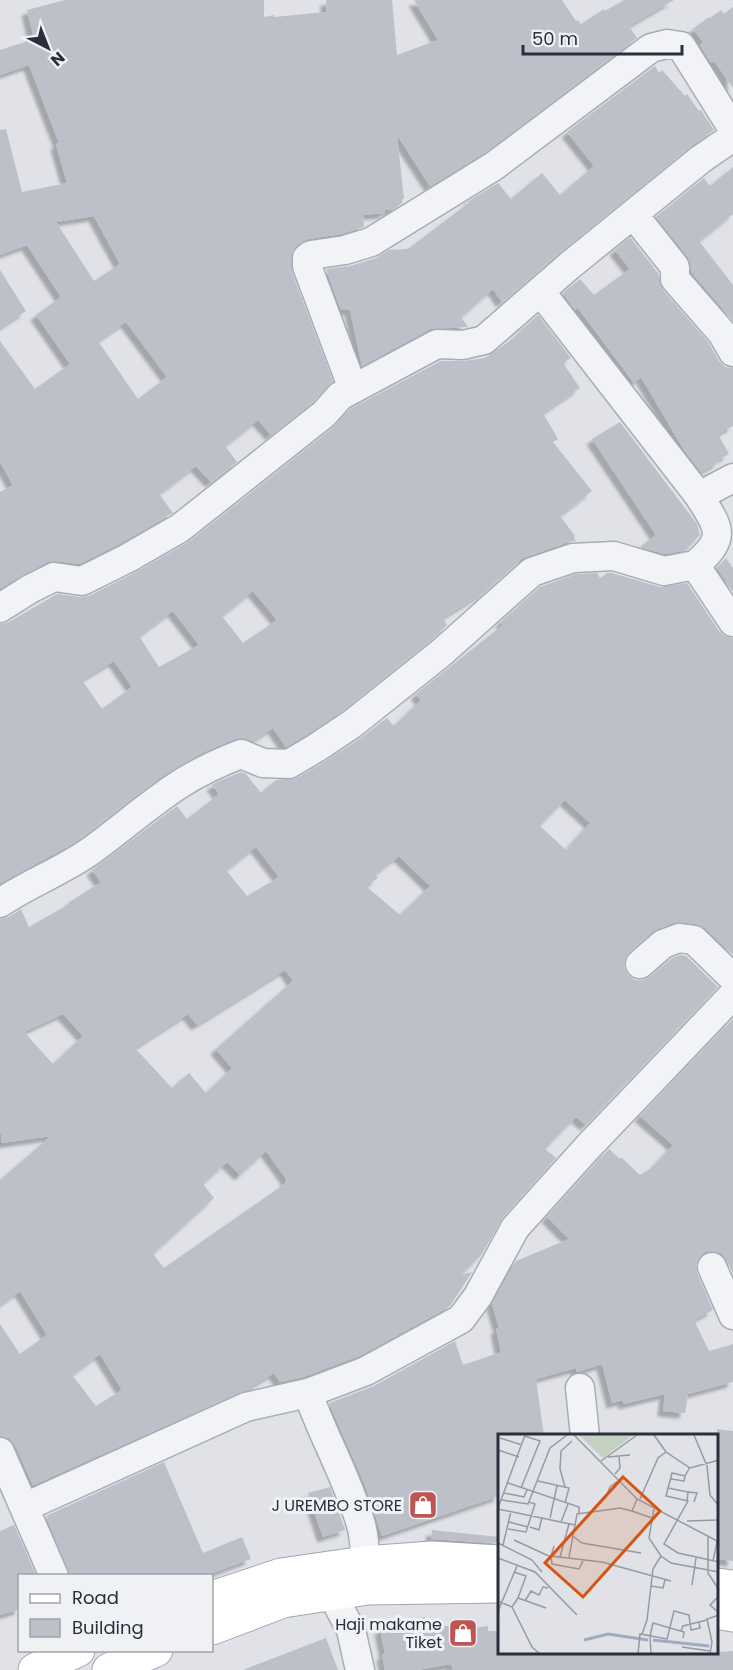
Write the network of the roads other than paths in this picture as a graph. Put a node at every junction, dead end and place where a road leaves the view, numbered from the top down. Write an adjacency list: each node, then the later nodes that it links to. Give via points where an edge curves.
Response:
1 (731, 124): 2 (street, via 701,159); 5 (street, via 681,46 651,48 494,166 371,242 311,255 307,266)
2 (633, 214): 3 (street); 4 (street, via 675,267 675,279 722,333)
3 (540, 291): 5 (street, via 484,340 463,345 437,344); 7 (street)
4 (733, 352)
5 (353, 389): 9 (street, via 180,528 82,581 54,577)
6 (733, 478): 7 (street)
7 (699, 496): 8 (street, via 716,523 718,538)
8 (695, 565): 10 (street); 11 (street, via 664,571 614,556 573,558 531,572 441,653 316,748 288,764 263,763 241,754 217,764 179,784 54,875)
9 (0, 608)
10 (733, 622)
11 (0, 903)
12 (640, 964): 13 (street, via 663,944 679,938 694,940)
13 (733, 978)
14 (733, 995): 18 (street, via 514,1228 478,1296 461,1319 366,1371)
15 (712, 1267): 16 (street)
16 (733, 1315)
17 (580, 1388): 19 (street)
18 (308, 1393): 21 (street, via 246,1407); 24 (street, via 362,1527)
19 (585, 1434)
20 (0, 1452): 21 (street)
21 (25, 1507): 23 (street)
22 (498, 1562): 24 (main road, via 432,1558)
23 (54, 1574)
24 (366, 1575): 26 (main road); 28 (main road); 29 (main road, via 280,1575)
25 (718, 1585): 27 (main road)
26 (498, 1586)
27 (733, 1587)
28 (332, 1594): 32 (main road, via 283,1601); 37 (street, via 351,1630)
29 (213, 1598)
30 (718, 1612): 31 (main road)
31 (733, 1615)
32 (213, 1628)
33 (74, 1652): 35 (main road)
34 (151, 1652): 36 (main road)
35 (35, 1670)
36 (109, 1670)
37 (360, 1670)

